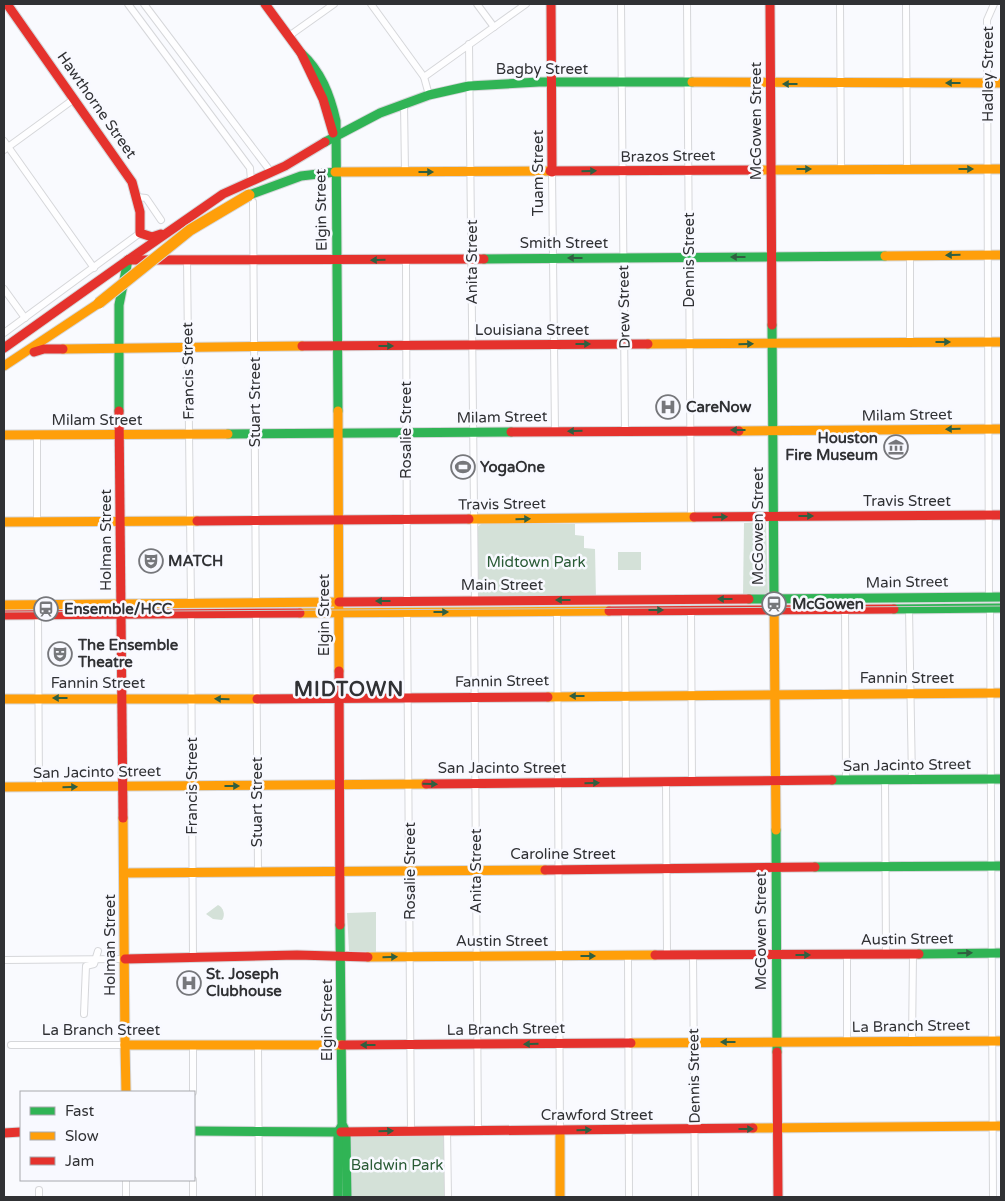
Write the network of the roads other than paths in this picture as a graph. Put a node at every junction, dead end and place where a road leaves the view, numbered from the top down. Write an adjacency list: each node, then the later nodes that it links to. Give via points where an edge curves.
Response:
1 (7, 4): 34 (main road, Hawthorne Street)
2 (128, 4): 18 (street)
3 (144, 4): 16 (street)
4 (265, 4): 19 (main road, Elgin Street)
5 (334, 4): 19 (street)
6 (371, 4): 21 (street)
7 (477, 4): 17 (street)
8 (526, 4): 17 (street)
9 (551, 4): 26 (main road, Tuam Street)
10 (621, 4): 27 (street, Drew Street)
11 (687, 4): 22 (street, Dennis Street)
12 (770, 4): 28 (main road, McGowen Street)
13 (840, 4): 29 (street)
14 (994, 4): 24 (street, Hadley Street, via 987,20)
15 (906, 7): 23 (street)
16 (161, 27): 18 (street); 31 (street)
17 (494, 27): 20 (street)
18 (150, 34): 33 (street)
19 (289, 36): 36 (main road, Elgin Street, via 315,68 331,98 336,121)
20 (469, 44): 21 (street); 30 (street, Anita Street)
21 (424, 77): 32 (street)
22 (688, 83): 27 (main road, Bagby Street); 28 (main road, Bagby Street); 43 (street, Dennis Street)
23 (906, 83): 24 (main road, Bagby Street, one-way to 23); 29 (main road, Bagby Street); 41 (street)
24 (988, 83): 25 (main road, Bagby Street); 42 (street, Hadley Street)
25 (1001, 83)
26 (553, 84): 27 (main road, Bagby Street); 30 (main road, Bagby Street); 51 (main road, Tuam Street)
27 (622, 84): 46 (street, Drew Street)
28 (771, 84): 29 (main road, Bagby Street, one-way to 28); 44 (main road, McGowen Street)
29 (841, 84): 45 (street)
30 (469, 86): 32 (main road, Bagby Street); 50 (street, Anita Street)
31 (208, 90): 33 (street); 38 (street)
32 (429, 95): 35 (main road, Bagby Street)
33 (197, 97): 39 (street)
34 (74, 99): 37 (street); 53 (main road, Hawthorne Street, via 132,182)
35 (404, 104): 36 (main road, Bagby Street); 49 (street)
36 (335, 136): 47 (main road, Bagby Street); 48 (main road, Elgin Street)
37 (5, 146): 71 (street)
38 (251, 148): 39 (street); 47 (street)
39 (241, 156): 52 (street, via 251,170)
40 (1001, 168): 42 (main road, Brazos Street)
41 (907, 169): 42 (main road, Brazos Street, one-way to 42); 45 (main road, Brazos Street)
42 (989, 169): 59 (street, Hadley Street)
43 (688, 170): 44 (main road, Brazos Street); 46 (main road, Brazos Street); 61 (street, Dennis Street)
44 (772, 170): 45 (main road, Brazos Street, one-way to 45); 62 (main road, McGowen Street)
45 (841, 170)
46 (623, 171): 51 (main road, Brazos Street, one-way to 46); 64 (street, Drew Street)
47 (271, 172): 52 (main road, Bagby Street)
48 (335, 172): 49 (main road, Brazos Street); 54 (main road, Brazos Street, via 301,176); 69 (main road, Elgin Street)
49 (405, 172): 50 (main road, Brazos Street, one-way to 50)
50 (470, 172): 51 (main road, Brazos Street); 66 (street, Anita Street)
51 (552, 172): 63 (street, Tuam Street)
52 (252, 181): 56 (main road, Bagby Street, via 223,194)
53 (137, 197): 55 (street, via 146,198); 57 (main road, Hawthorne Street)
54 (251, 198): 70 (street, Stuart Street); 88 (main road, Brazos Street, bridge, via 231,203 188,231 99,303)
55 (162, 220)
56 (168, 231): 57 (main road, via 152,237); 67 (main road, Bagby Street)
57 (140, 233): 71 (street)
58 (1001, 254): 59 (main road, Smith Street)
59 (989, 255): 60 (main road, Smith Street, one-way to 60); 76 (street, Hadley Street)
60 (910, 256): 62 (main road, Smith Street); 75 (street)
61 (689, 257): 62 (main road, Smith Street, one-way to 61); 64 (main road, Smith Street); 79 (street, Dennis Street)
62 (772, 257): 77 (main road, McGowen Street)
63 (554, 258): 64 (main road, Smith Street, one-way to 63); 66 (main road, Smith Street); 81 (street, Tuam Street)
64 (623, 258): 78 (street, Drew Street)
65 (406, 259): 66 (main road, Smith Street); 69 (main road, Smith Street, one-way to 69); 83 (street, Rosalie Street)
66 (472, 259): 80 (street, Anita Street)
67 (128, 260): 68 (main road, Smith Street); 84 (main road, Holman Street, via 118,314); 87 (main road, Bagby Street)
68 (187, 260): 70 (main road, Smith Street); 85 (street, Francis Street)
69 (336, 260): 70 (main road, Smith Street); 82 (main road, Elgin Street)
70 (253, 262): 86 (street, Stuart Street)
71 (94, 268): 73 (street)
72 (4, 289): 73 (street)
73 (25, 318): 74 (street)
74 (4, 333)
75 (910, 342): 76 (main road, Louisiana Street, one-way to 76); 77 (main road, Louisiana Street)
76 (995, 342): 91 (street, Hadley Street)
77 (772, 343): 79 (main road, Louisiana Street, one-way to 77); 93 (main road, McGowen Street)
78 (624, 344): 79 (main road, Louisiana Street); 81 (main road, Louisiana Street, one-way to 78); 92 (street, Drew Street)
79 (690, 344): 90 (street, Dennis Street)
80 (472, 345): 81 (main road, Louisiana Street); 83 (main road, Louisiana Street); 95 (street, Anita Street)
81 (554, 345): 94 (street, Tuam Street)
82 (337, 346): 83 (main road, Louisiana Street, one-way to 83); 86 (main road, Louisiana Street); 97 (main road, Elgin Street)
83 (406, 346): 98 (street, Rosalie Street)
84 (119, 347): 85 (main road, Louisiana Street); 88 (main road, Louisiana Street, via 44,349); 101 (main road, Holman Street)
85 (188, 347): 86 (main road, Louisiana Street); 96 (street, Francis Street)
86 (254, 347): 99 (street, Stuart Street)
87 (4, 348)
88 (23, 355): 89 (main road)
89 (4, 366)
90 (690, 429): 92 (main road, Milam Street); 93 (main road, Milam Street, one-way to 90); 105 (street, Dennis Street)
91 (996, 429): 93 (main road, Milam Street, one-way to 93); 103 (street, Hadley Street)
92 (625, 430): 94 (main road, Milam Street, one-way to 94)
93 (773, 430): 104 (main road, McGowen Street)
94 (555, 431): 95 (main road, Milam Street)
95 (473, 432): 98 (main road, Milam Street); 108 (street, Anita Street)
96 (189, 433): 99 (main road, Milam Street); 101 (main road, Milam Street); 110 (street, Francis Street)
97 (338, 433): 98 (main road, Milam Street); 99 (main road, Milam Street); 106 (main road, Elgin Street)
98 (406, 433): 107 (street, Rosalie Street)
99 (255, 434): 111 (street, Stuart Street)
100 (37, 435): 101 (main road, Milam Street); 102 (main road, Milam Street); 113 (street)
101 (120, 435): 109 (main road, Holman Street)
102 (4, 436)
103 (996, 515): 104 (main road, Travis Street, one-way to 103); 116 (street, Hadley Street)
104 (774, 516): 105 (main road, Travis Street, one-way to 104); 115 (main road, McGowen Street)
105 (691, 517): 108 (main road, Travis Street, one-way to 105)
106 (339, 519): 107 (main road, Travis Street); 111 (main road, Travis Street); 119 (main road, Elgin Street)
107 (407, 519): 108 (main road, Travis Street); 120 (street, Rosalie Street)
108 (474, 519): 118 (street, Anita Street)
109 (120, 520): 110 (main road, Travis Street); 113 (main road, Travis Street); 121 (main road, Holman Street)
110 (190, 521): 111 (main road, Travis Street); 122 (street, Francis Street)
111 (255, 521): 123 (street, Stuart Street)
112 (4, 522): 113 (main road, Travis Street)
113 (37, 522)
114 (1001, 597): 116 (main road, Main Street)
115 (774, 604): 116 (main road, Main Street); 118 (main road, Main Street, one-way to 118); 124 (main road, Main Street); 126 (main road, Main Street); 134 (main road, McGowen Street)
116 (994, 604): 125 (main road, Main Street); 133 (street, Hadley Street)
117 (4, 605): 121 (main road, Main Street)
118 (474, 606): 120 (main road, Main Street); 127 (main road, Main Street); 139 (street, Anita Street)
119 (340, 607): 120 (main road, Main Street); 123 (main road, Main Street); 143 (main road, Elgin Street)
120 (407, 607): 135 (street, Rosalie Street)
121 (121, 608): 122 (main road, Main Street); 129 (main road, Main Street); 141 (main road, Holman Street)
122 (191, 608): 123 (main road, Main Street); 142 (street, Francis Street)
123 (256, 608): 145 (street, Stuart Street)
124 (845, 609): 125 (main road, Main Street); 131 (street)
125 (909, 609): 132 (street)
126 (691, 610): 128 (main road, Main Street, one-way to 126); 138 (street)
127 (557, 611): 128 (main road, Main Street); 136 (street)
128 (625, 611): 137 (street)
129 (38, 615): 130 (main road, Main Street); 140 (street)
130 (4, 616)
131 (844, 692): 132 (main road, Fannin Street); 134 (main road, Fannin Street); 147 (street)
132 (911, 693): 133 (main road, Fannin Street); 149 (street)
133 (996, 693): 146 (street, Hadley Street)
134 (775, 694): 138 (main road, Fannin Street); 150 (main road, McGowen Street)
135 (407, 696): 139 (main road, Fannin Street); 143 (main road, Fannin Street); 155 (street, Rosalie Street)
136 (558, 696): 137 (main road, Fannin Street, one-way to 136); 139 (main road, Fannin Street); 156 (street)
137 (626, 696): 138 (main road, Fannin Street); 151 (street)
138 (691, 696): 153 (street)
139 (474, 697): 157 (street, Anita Street)
140 (39, 698): 141 (main road, Fannin Street, one-way to 140); 144 (main road, Fannin Street); 162 (street)
141 (122, 698): 142 (main road, Fannin Street); 158 (main road, Holman Street)
142 (191, 698): 145 (main road, Fannin Street, one-way to 142); 159 (street, Francis Street)
143 (339, 698): 145 (main road, Fannin Street); 154 (main road, Elgin Street)
144 (4, 699)
145 (257, 699): 160 (street, Stuart Street)
146 (996, 779): 149 (main road, San Jacinto Street); 163 (street, Hadley Street)
147 (846, 780): 148 (main road, San Jacinto Street); 150 (main road, San Jacinto Street)
148 (885, 780): 149 (main road, San Jacinto Street); 165 (street)
149 (912, 780)
150 (775, 781): 153 (main road, San Jacinto Street); 164 (main road, McGowen Street)
151 (626, 782): 152 (main road, San Jacinto Street); 156 (main road, San Jacinto Street, one-way to 151)
152 (666, 782): 153 (main road, San Jacinto Street); 167 (street)
153 (692, 782)
154 (339, 783): 155 (main road, San Jacinto Street); 160 (main road, San Jacinto Street); 168 (main road, Elgin Street)
155 (409, 783): 157 (main road, San Jacinto Street, one-way to 157); 169 (street, Rosalie Street)
156 (558, 783): 157 (main road, San Jacinto Street); 166 (street)
157 (475, 784): 170 (street, Anita Street)
158 (123, 786): 159 (main road, San Jacinto Street); 162 (main road, San Jacinto Street, one-way to 158); 173 (main road, Holman Street)
159 (192, 786): 160 (main road, San Jacinto Street, one-way to 160); 172 (street, Francis Street)
160 (257, 786): 171 (street, Stuart Street)
161 (4, 787): 162 (main road, San Jacinto Street)
162 (39, 788)
163 (997, 866): 165 (main road, Caroline Street); 175 (street, Hadley Street)
164 (776, 868): 165 (main road, Caroline Street); 167 (main road, Caroline Street); 181 (main road, McGowen Street)
165 (885, 868): 177 (street)
166 (558, 869): 167 (main road, Caroline Street); 170 (main road, Caroline Street); 183 (street)
167 (667, 869): 180 (street)
168 (340, 870): 169 (main road, Caroline Street); 171 (main road, Caroline Street); 179 (main road, Elgin Street)
169 (410, 870): 170 (main road, Caroline Street); 186 (street, Rosalie Street)
170 (475, 870): 182 (street, Anita Street)
171 (258, 871): 172 (main road, Caroline Street)
172 (193, 872): 173 (main road, Caroline Street); 187 (street, Francis Street)
173 (124, 873): 189 (main road, Holman Street)
174 (98, 951): 188 (street)
175 (997, 953): 178 (main road, Austin Street, one-way to 175); 193 (street, Hadley Street)
176 (847, 954): 177 (main road, Austin Street); 181 (main road, Austin Street, one-way to 176); 196 (street)
177 (886, 954): 178 (main road, Austin Street)
178 (913, 954): 192 (street)
179 (342, 955): 186 (main road, Austin Street, one-way to 186); 187 (main road, Austin Street); 204 (main road, Elgin Street)
180 (667, 955): 184 (main road, Austin Street); 185 (main road, Austin Street)
181 (776, 955): 185 (main road, Austin Street); 195 (main road, McGowen Street)
182 (476, 956): 183 (main road, Austin Street); 186 (main road, Austin Street); 205 (street, Anita Street)
183 (559, 956): 184 (main road, Austin Street, one-way to 184); 197 (street)
184 (628, 956): 198 (street)
185 (693, 956): 194 (street, Dennis Street)
186 (410, 957): 200 (street, Rosalie Street)
187 (193, 958): 189 (main road, Austin Street)
188 (96, 959): 189 (street, Austin Street); 190 (street, Austin Street); 191 (street, via 94,964 86,966)
189 (125, 959): 202 (main road, Holman Street)
190 (4, 960)
191 (84, 1014)
192 (912, 1041): 193 (main road, La Branch Street); 196 (main road, La Branch Street)
193 (997, 1041): 208 (street, Hadley Street)
194 (693, 1042): 195 (main road, La Branch Street, one-way to 194); 198 (main road, La Branch Street); 211 (street, Dennis Street)
195 (777, 1042): 196 (main road, La Branch Street); 215 (main road, McGowen Street)
196 (846, 1042)
197 (559, 1043): 198 (main road, La Branch Street); 205 (main road, La Branch Street, one-way to 205); 218 (street)
198 (628, 1043): 210 (street)
199 (258, 1044): 203 (main road, La Branch Street); 204 (main road, La Branch Street); 217 (street)
200 (411, 1044): 204 (main road, La Branch Street, one-way to 204); 205 (main road, La Branch Street); 212 (street, Rosalie Street)
201 (12, 1045): 202 (street, La Branch Street)
202 (125, 1045): 203 (main road, La Branch Street); 206 (main road, Holman Street)
203 (192, 1045): 207 (street)
204 (342, 1045): 209 (main road, Elgin Street)
205 (477, 1045): 214 (street, Anita Street)
206 (126, 1091)
207 (193, 1091)
208 (996, 1126): 215 (main road, Crawford Street); 233 (street, Hadley Street)
209 (342, 1129): 212 (main road, Crawford Street, one-way to 212); 217 (main road, Crawford Street); 226 (main road, Elgin Street); 227 (main road, Elgin Street)
210 (629, 1129): 211 (main road, Crawford Street); 218 (main road, Crawford Street, one-way to 210); 230 (street)
211 (694, 1129): 215 (main road, Crawford Street, one-way to 215); 231 (street, Dennis Street)
212 (412, 1130): 213 (main road, Crawford Street)
213 (447, 1130): 214 (main road, Crawford Street); 228 (street)
214 (478, 1130): 218 (main road, Crawford Street)
215 (778, 1130): 232 (main road, McGowen Street)
216 (195, 1131): 217 (main road, Crawford Street)
217 (259, 1131): 225 (street)
218 (560, 1131): 229 (main road)
219 (20, 1132): 220 (main road)
220 (4, 1133)
221 (126, 1181): 223 (street)
222 (193, 1181): 224 (street)
223 (126, 1197)
224 (193, 1197)
225 (259, 1197)
226 (338, 1197)
227 (347, 1197)
228 (448, 1197)
229 (560, 1197)
230 (629, 1197)
231 (695, 1197)
232 (778, 1197)
233 (993, 1197)

